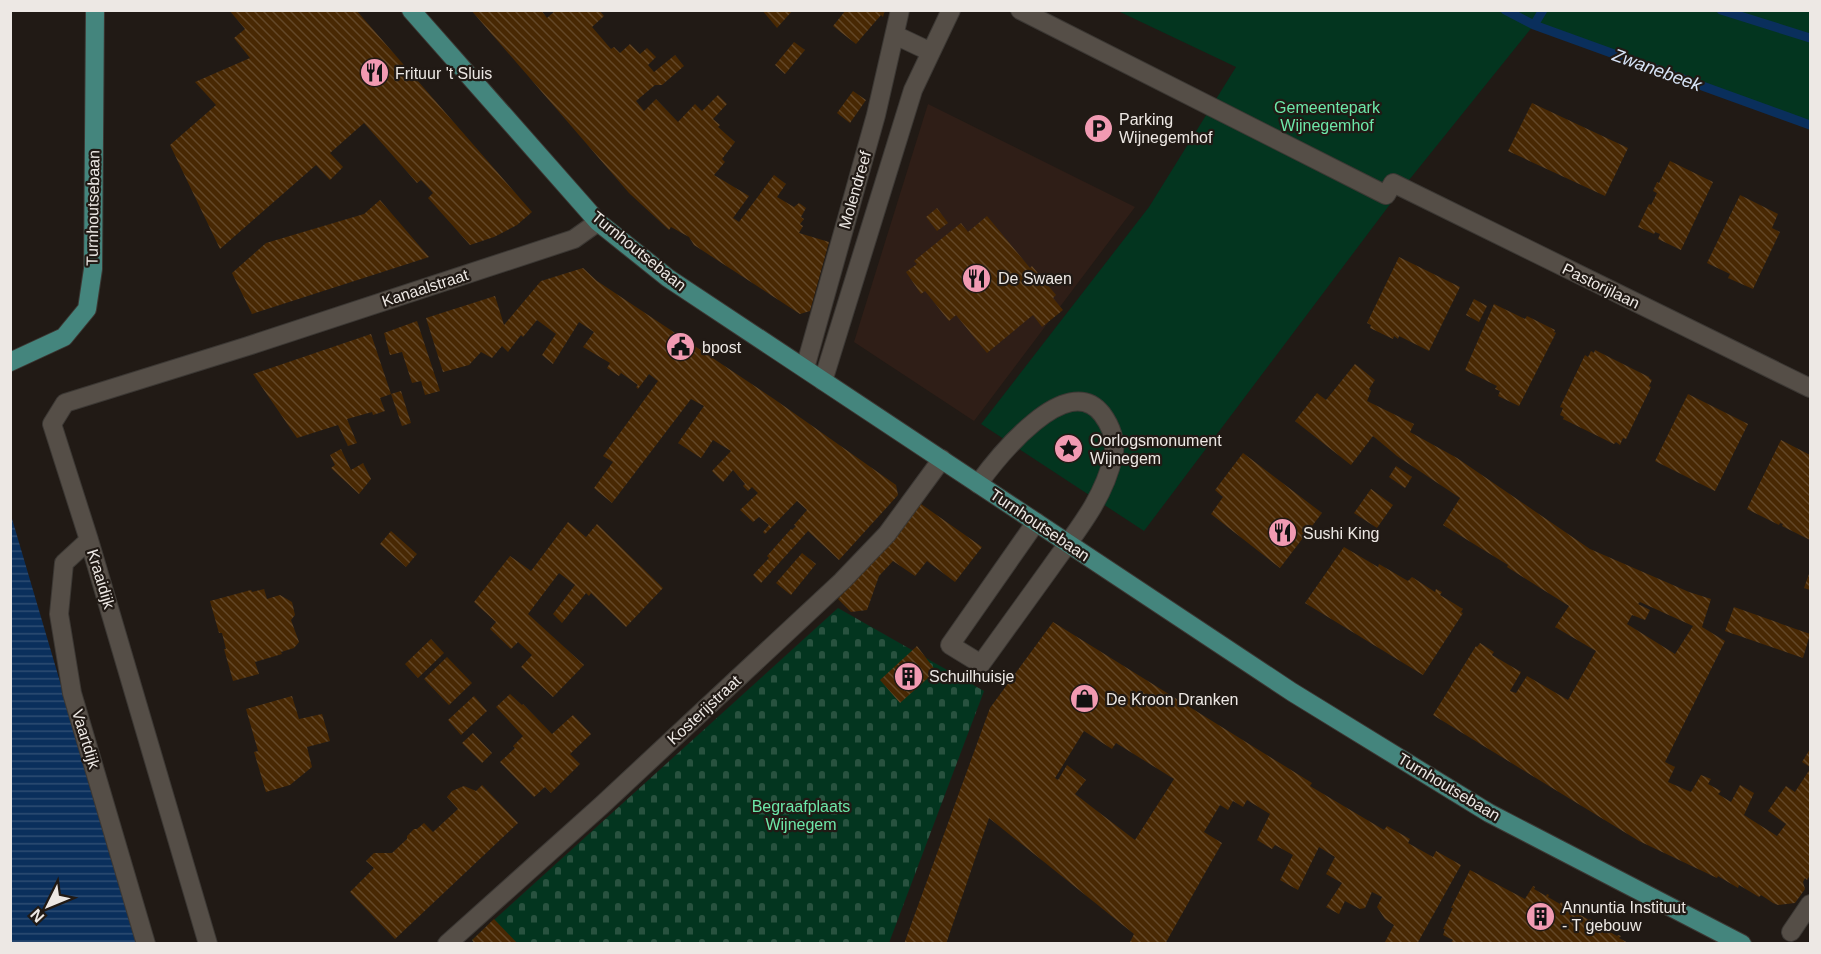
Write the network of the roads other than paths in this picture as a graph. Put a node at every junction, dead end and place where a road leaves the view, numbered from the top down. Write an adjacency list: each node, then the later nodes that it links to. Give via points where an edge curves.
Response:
1 (95, 10): 10 (main road, Turnhoutsebaan, via 93,269 87,309 64,337)
2 (411, 10): 8 (main road, Turnhoutsebaan)
3 (900, 10): 6 (street, Molendreef)
4 (951, 10): 7 (street)
5 (1020, 10): 13 (street, Pastorijlaan, via 1386,195 1393,183)
6 (895, 34): 7 (street); 11 (street, Molendreef)
7 (931, 52): 12 (street, via 913,90)
8 (598, 222): 9 (street, Kanaalstraat, via 574,240); 11 (main road, Turnhoutsebaan, via 668,278)
9 (248, 346): 17 (street, Kraaidijk, via 65,403 52,424)
10 (10, 362)
11 (804, 368): 12 (main road, Turnhoutsebaan)
12 (823, 381): 14 (main road, Turnhoutsebaan)
13 (1810, 388)
14 (942, 459): 15 (main road, Turnhoutsebaan); 23 (street, Kosterijstraat, via 887,534 842,581)
15 (978, 484): 16 (main road, Turnhoutsebaan); 18 (street, via 996,459 1044,415 1076,402 1098,410 1109,425 1114,454 1101,495)
16 (1036, 522): 18 (main road, Turnhoutsebaan); 18 (street, via 950,645 981,664)
17 (89, 540): 21 (street, Kraaidijk); 22 (street, Vaartdijk, via 64,563 59,614 72,693)
18 (1068, 544): 24 (main road, Turnhoutsebaan, via 1292,692 1489,813)
19 (1810, 904): 20 (street)
20 (1791, 932)
21 (207, 939)
22 (146, 944)
23 (447, 944)
24 (1742, 944)

